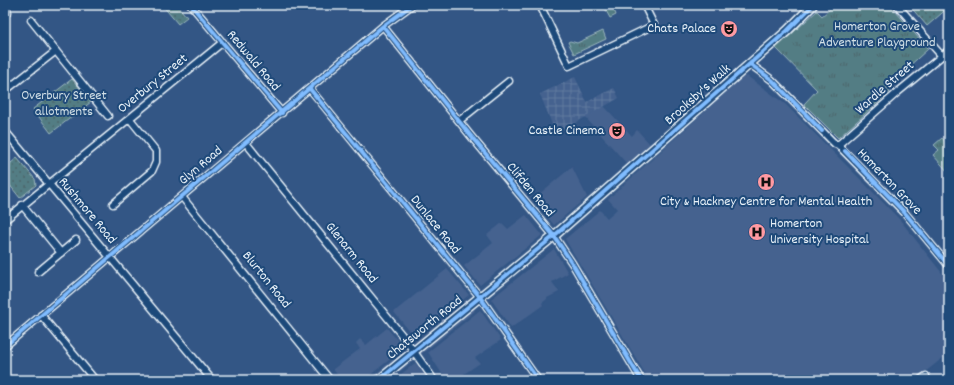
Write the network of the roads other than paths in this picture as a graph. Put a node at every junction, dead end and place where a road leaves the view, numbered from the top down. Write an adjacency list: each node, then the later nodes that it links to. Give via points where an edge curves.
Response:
1 (192, 5): 9 (street, Redwald Road)
2 (412, 5): 8 (street, Glyn Road)
3 (540, 5): 4 (street, via 569,66 654,25)
4 (644, 5)
5 (814, 5): 13 (street, Brooksby's Walk)
6 (897, 5): 12 (street)
7 (31, 20): 11 (street)
8 (383, 26): 15 (street, Glyn Road); 20 (street, Clifden Road)
9 (223, 42): 17 (street, Redwald Road); 19 (street, Overbury Street)
10 (949, 50): 12 (street, Wardle Street)
11 (56, 51): 16 (street); 18 (street)
12 (941, 56): 23 (street, Wardle Street)
13 (750, 64): 23 (street, Homerton Grove, via 772,80); 26 (street, Brooksby's Walk)
14 (509, 81): 20 (street)
15 (310, 89): 17 (street, Glyn Road); 36 (street, Dunlace Road)
16 (5, 91)
17 (282, 113): 22 (street, Glyn Road)
18 (108, 116)
19 (130, 119): 24 (street, Overbury Street); 27 (street, via 156,151 156,162 152,171)
20 (460, 121): 30 (street, Clifden Road)
21 (5, 130): 24 (street, Rushmore Road)
22 (246, 143): 25 (street, Glyn Road); 39 (street, Glenarm Road)
23 (838, 145): 34 (street, Homerton Grove, via 896,202)
24 (48, 184): 28 (street, Overbury Street); 33 (street, Rushmore Road)
25 (182, 197): 33 (street, Glyn Road); 42 (street, Blurton Road)
26 (596, 200): 30 (street, Chatsworth Road)
27 (113, 204)
28 (22, 205): 29 (street, Overbury Street); 32 (street)
29 (5, 220)
30 (554, 236): 36 (street, Chatsworth Road); 46 (street, Clifden Road)
31 (76, 240): 32 (street)
32 (61, 252): 35 (street)
33 (110, 257): 37 (street, Glyn Road); 41 (street, Rushmore Road)
34 (949, 266)
35 (38, 272)
36 (480, 298): 39 (street, Chatsworth Road); 45 (street, Dunlace Road)
37 (41, 315): 38 (street, Glyn Road); 40 (street)
38 (5, 346)
39 (414, 351): 43 (street, Chatsworth Road); 44 (street, Glenarm Road)
40 (95, 380)
41 (212, 380)
42 (330, 380)
43 (379, 380)
44 (434, 380)
45 (538, 380)
46 (641, 380)

